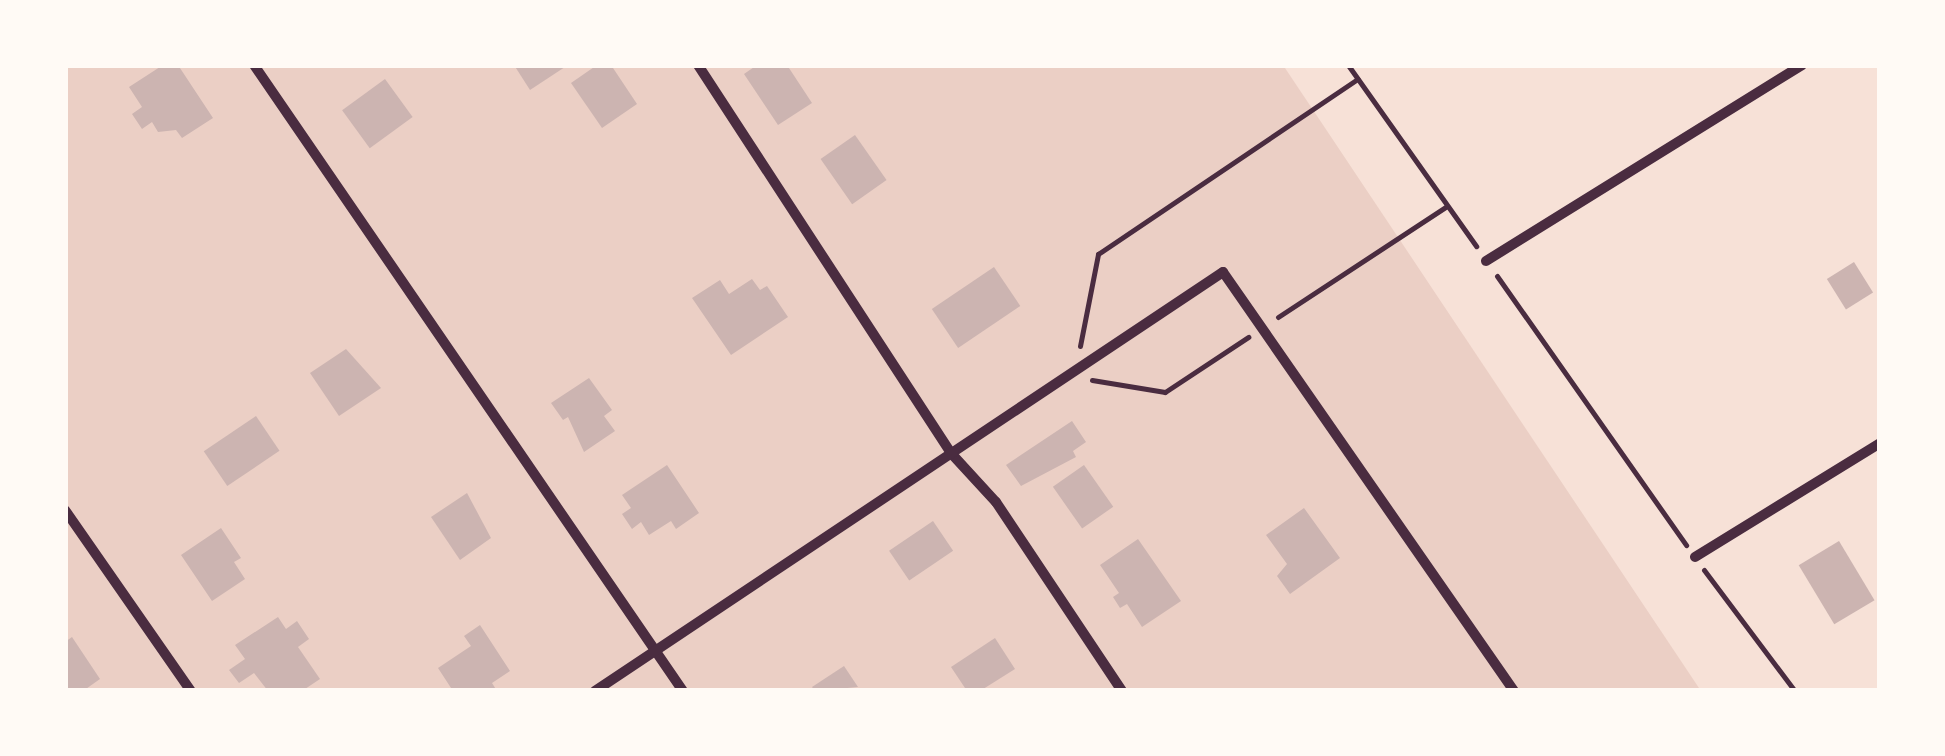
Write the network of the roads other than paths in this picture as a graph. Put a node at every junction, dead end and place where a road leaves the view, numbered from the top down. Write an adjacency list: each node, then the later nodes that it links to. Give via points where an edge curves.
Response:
1 (254, 65): 9 (street)
2 (698, 65): 6 (street)
3 (1802, 65): 4 (street)
4 (1486, 261)
5 (1880, 444): 8 (street)
6 (950, 452): 9 (street); 13 (street, via 996,502); 14 (street, via 1074,378 1223,272)
7 (65, 510): 10 (street)
8 (1695, 557)
9 (655, 651): 11 (street); 12 (street)
10 (191, 691)
11 (595, 691)
12 (683, 691)
13 (1122, 691)
14 (1514, 691)

